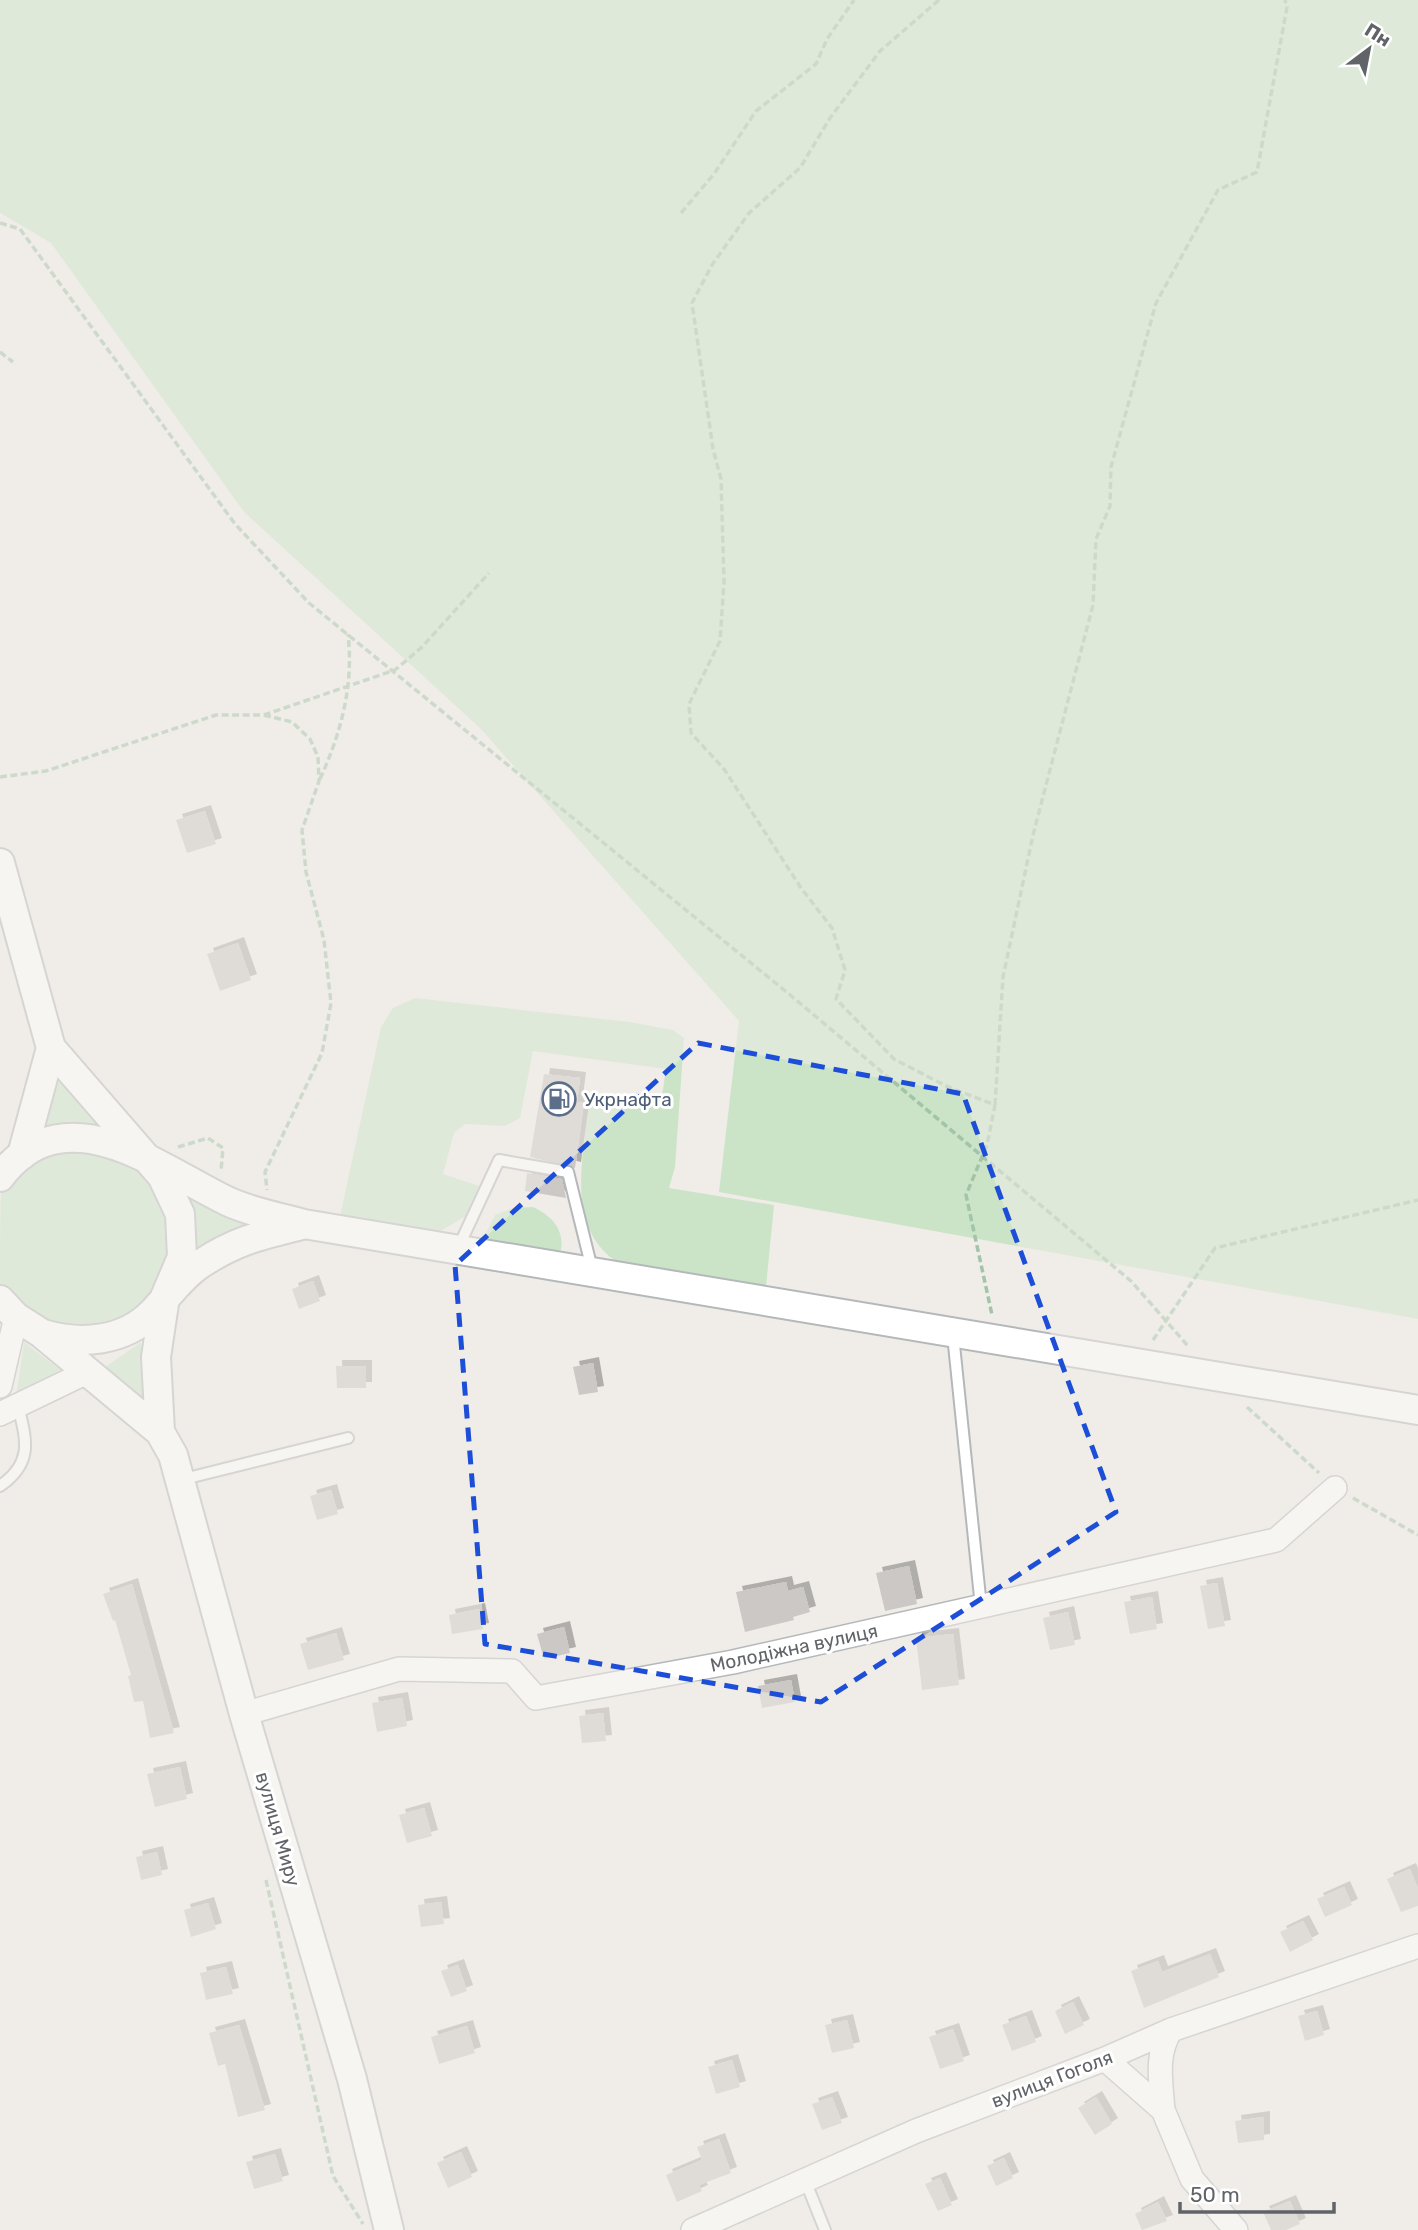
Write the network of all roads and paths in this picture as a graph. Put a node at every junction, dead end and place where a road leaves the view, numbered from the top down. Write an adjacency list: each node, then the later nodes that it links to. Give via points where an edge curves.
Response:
1 (854, 0): 4 (path, via 816,64 756,111)
2 (939, 0): 17 (path, via 880,51 800,168 749,213 692,303 721,479 724,582 720,641 689,704 691,733 724,769 832,928 845,970 836,999 894,1059)
3 (1285, 0): 17 (path, via 1257,172 1218,190 1156,303 1111,467 1110,506 1096,539 1093,606 1003,976)
4 (681, 213)
5 (0, 223): 9 (path, via 20,229 235,524 309,603)
6 (0, 352): 7 (path)
7 (13, 362)
8 (489, 573): 10 (path)
9 (348, 634): 10 (path); 11 (path)
10 (395, 670): 11 (path); 30 (path, via 1131,1281)
11 (347, 687): 12 (path); 14 (path, via 345,713)
12 (264, 715): 13 (path, via 216,715 46,771); 14 (path, via 292,722 310,739 318,757)
13 (0, 778)
14 (319, 781): 24 (path, via 302,831 306,872 324,940 331,1003 322,1053 265,1172)
15 (0, 863): 16 (street)
16 (51, 1048): 20 (street); 21 (street)
17 (995, 1105): 34 (path, via 987,1145 966,1195)
18 (174, 1148): 19 (path, via 208,1138)
19 (223, 1148)
20 (22, 1155): 21 (street, via 49,1142 77,1137 118,1144); 22 (street)
21 (142, 1156): 24 (street, via 230,1202); 28 (street, via 162,1176 180,1214 182,1257)
22 (0, 1177)
23 (1418, 1200): 30 (path, via 1215,1248)
24 (269, 1214): 25 (street)
25 (304, 1224): 26 (street); 28 (street, via 239,1240 199,1264)
26 (457, 1250): 27 (street); 27 (lane, via 499,1160 568,1172)
27 (593, 1272): 32 (street)
28 (165, 1297): 31 (street); 42 (street, via 156,1357)
29 (8, 1309): 33 (street); 38 (street)
30 (1166, 1321): 35 (path); 36 (path)
31 (136, 1325): 33 (street, via 113,1336 85,1341); 37 (street)
32 (953, 1332): 34 (street); 48 (lane)
33 (41, 1333): 37 (street)
34 (997, 1339): 36 (street)
35 (1190, 1348)
36 (1138, 1363): 40 (street)
37 (85, 1373): 41 (street); 42 (street)
38 (0, 1386)
39 (1244, 1404): 46 (path)
40 (1418, 1409)
41 (9, 1410): 45 (lane, via 26,1435 25,1458)
42 (160, 1432): 44 (street, вулиця Миру)
43 (348, 1438): 44 (lane)
44 (180, 1480): 49 (street, вулиця Миру)
45 (0, 1486)
46 (1335, 1488): 47 (path); 48 (street, Молодіжна вулиця, via 1276,1539)
47 (1418, 1535)
48 (981, 1607): 49 (street, Молодіжна вулиця, via 733,1662 537,1698 512,1671 399,1669)
49 (244, 1714): 57 (street, вулиця Миру, via 352,2079)
50 (265, 1877): 56 (path, via 333,2176)
51 (1418, 1946): 52 (street, вулиця Гоголя)
52 (1171, 2030): 53 (street, вулиця Гоголя); 54 (street, via 1159,2067)
53 (1105, 2059): 54 (street); 55 (street, вулиця Гоголя, via 916,2131)
54 (1163, 2110): 60 (street, via 1192,2179)
55 (805, 2180): 58 (street, вулиця Гоголя); 59 (lane)
56 (369, 2230)
57 (389, 2230)
58 (693, 2230)
59 (825, 2230)
60 (1236, 2230)

